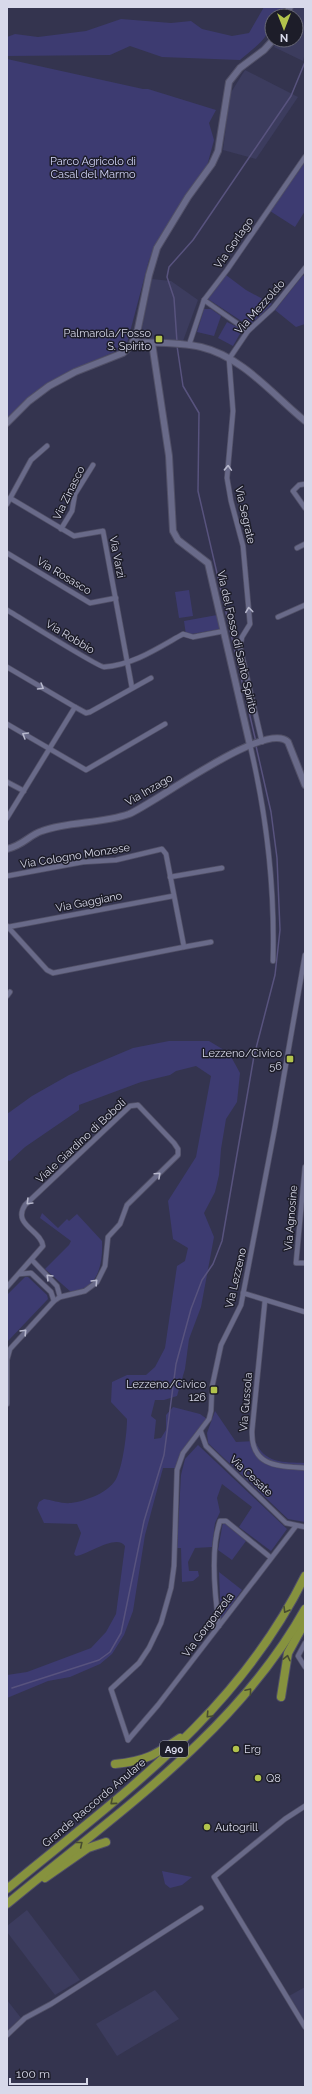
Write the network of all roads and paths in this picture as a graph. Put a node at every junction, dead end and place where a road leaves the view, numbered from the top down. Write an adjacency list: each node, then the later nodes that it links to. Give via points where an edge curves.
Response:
1 (266, 48): 6 (street, via 240,68 229,82 218,151 157,248)
2 (305, 157): 4 (street, Via Gorlago)
3 (305, 268): 5 (street, Via Mezzoldo, via 273,308)
4 (204, 300): 5 (street); 8 (street, Via Gorlago)
5 (248, 331): 9 (street, Via Mezzoldo)
6 (133, 342): 7 (street); 11 (street, via 122,354 75,372 48,386)
7 (152, 343): 8 (street); 26 (street, Via del Fosso di Santo Spirito, via 169,456 173,531 178,540 208,561)
8 (189, 345): 9 (street, via 213,351)
9 (229, 359): 10 (street, via 264,384); 34 (street, Via Segrate, one-way to 9, via 240,648 242,637 250,624 244,546 227,478 233,411)
10 (305, 421)
11 (7, 423)
12 (47, 446): 15 (street, via 31,460)
13 (93, 465): 18 (street, Via Zinasco, via 76,494 72,511)
14 (305, 484): 17 (street, via 297,486 293,491)
15 (10, 498): 16 (street); 18 (street, Via Varzi)
16 (7, 504)
17 (305, 508)
18 (61, 529): 22 (street, Via Varzi, via 74,536 103,531)
19 (305, 544): 20 (street)
20 (296, 548)
21 (7, 553): 22 (street, Via Rosasco, via 90,603)
22 (116, 598): 27 (street, Via Varzi)
23 (305, 605): 25 (street)
24 (7, 610): 27 (street, Via Robbio, via 102,667)
25 (278, 617)
26 (224, 631): 27 (street, Via Robbio, via 193,637 182,634); 35 (street, Via del Fosso di Santo Spirito)
27 (128, 663): 30 (street, Via Varzi)
28 (7, 667): 31 (street, one-way to 31)
29 (151, 678): 30 (street)
30 (132, 688): 31 (street, via 89,713)
31 (75, 707): 36 (street)
32 (7, 724): 36 (street, one-way to 32)
33 (165, 724): 36 (street, via 86,770)
34 (262, 742): 35 (street, Via Inzago); 38 (street, Via Inzago, via 279,737 286,740)
35 (250, 745): 41 (street, Via Inzago, via 209,766 129,814 41,831 21,844); 50 (street, Via del Fosso di Santo Spirito, via 263,800 267,831 274,922)
36 (49, 749): 39 (street)
37 (7, 782): 39 (street)
38 (305, 785)
39 (24, 792): 40 (street)
40 (7, 818)
41 (7, 849)
42 (222, 868): 44 (street)
43 (7, 876): 44 (street, Via Cologno Monzese, via 83,862 116,860 160,848 165,851)
44 (170, 877): 45 (street, Via Cologno Monzese)
45 (173, 896): 46 (street, Via Gaggiano); 48 (street, Via Cologno Monzese)
46 (7, 926): 48 (street, via 47,970 53,973)
47 (210, 942): 48 (street)
48 (184, 948)
49 (305, 955): 56 (street, Via Lezzeno, via 277,1119)
50 (273, 961)
51 (305, 1167): 53 (street, Via Agnosine, via 296,1263)
52 (32, 1260): 54 (street, Viale Giardino di Boboli); 57 (street, one-way to 52, via 57,1286); 57 (street, Viale Giardino di Boboli, one-way to 52, via 83,1292 97,1282 105,1266 108,1236 120,1224 128,1205 178,1155 174,1143 139,1106 130,1106 24,1208 24,1223 42,1243 41,1249)
53 (305, 1263)
54 (19, 1275): 55 (street, Viale Giardino di Boboli); 59 (street, via 31,1273 51,1292)
55 (7, 1287)
56 (243, 1293): 58 (street); 64 (street, Via Lezzeno, via 240,1307 222,1342 212,1387 211,1413)
57 (60, 1297): 59 (street)
58 (265, 1300): 60 (street); 65 (street, Via Gussola, via 252,1431 254,1445 261,1458 271,1464)
59 (54, 1301): 61 (street, one-way to 59, via 8,1354 11,1346)
60 (305, 1312)
61 (7, 1380): 62 (street)
62 (7, 1397): 63 (street)
63 (7, 1404)
64 (201, 1432): 66 (street, Via Cesate, via 206,1446 286,1523); 77 (street, Via Lezzeno, via 183,1453 177,1470 173,1578 161,1623 152,1644 139,1663 111,1689)
65 (305, 1468)
66 (296, 1526): 67 (street); 68 (street, Via Gorgonzola)
67 (305, 1527)
68 (270, 1557): 72 (street, Via Gorgonzola); 72 (street, via 222,1520 215,1548)
69 (305, 1576): 76 (highway, Grande Raccordo Anulare / A90, one-way to 76, via 259,1654)
70 (305, 1609): 81 (highway, Grande Raccordo Anulare / A90, one-way to 70, via 160,1778 220,1723 270,1664)
71 (305, 1622): 75 (highway, one-way to 71, via 288,1653)
72 (219, 1626): 77 (street, Via Gorgonzola)
73 (305, 1643): 74 (street, via 298,1655)
74 (305, 1667)
75 (281, 1697)
76 (199, 1726): 78 (highway, via 153,1756); 82 (highway, Grande Raccordo Anulare / A90, one-way to 82, via 139,1781)
77 (128, 1740)
78 (116, 1764)
79 (305, 1806): 85 (street, via 285,1819 214,1877)
80 (106, 1842): 81 (highway, via 88,1848 51,1875)
81 (33, 1883): 83 (highway, Grande Raccordo Anulare / A90)
82 (7, 1889)
83 (7, 1904)
84 (201, 1908): 86 (street, via 25,2018)
85 (305, 2027)
86 (7, 2035)

